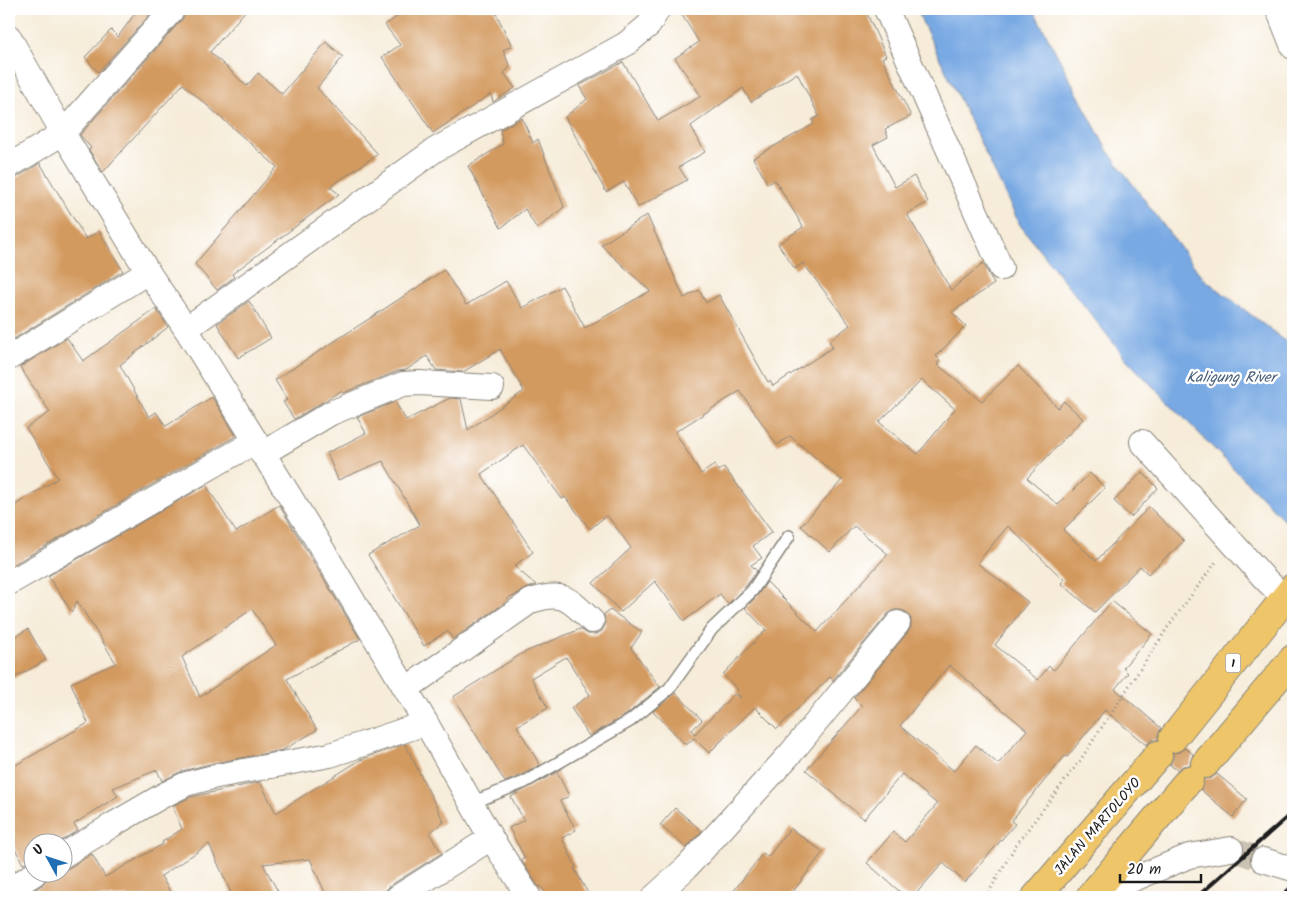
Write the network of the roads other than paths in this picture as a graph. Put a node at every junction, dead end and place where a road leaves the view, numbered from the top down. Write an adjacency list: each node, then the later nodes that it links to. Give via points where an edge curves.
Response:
1 (173, 9): 7 (street)
2 (658, 9): 11 (street, via 650,25 626,44 435,150)
3 (886, 9): 9 (street)
4 (1278, 9): 6 (street)
5 (9, 37): 7 (street)
6 (1293, 47)
7 (64, 133): 8 (street); 10 (street)
8 (9, 166)
9 (1001, 268)
10 (148, 272): 11 (street); 12 (street)
11 (186, 329): 15 (street)
12 (9, 358)
13 (492, 387): 15 (street, via 404,384 332,413)
14 (1142, 442): 18 (street, via 1265,579)
15 (259, 448): 17 (street); 22 (street)
16 (789, 536): 24 (lane, via 752,591 712,629 669,689 630,721 525,782)
17 (9, 583)
18 (1289, 593): 35 (highway, JALAN MARTOLOYO / 1, via 1166,746)
19 (592, 621): 22 (street, via 572,602 546,596 518,609)
20 (898, 622): 34 (street, via 791,753 687,867)
21 (1293, 659): 36 (highway)
22 (406, 690): 23 (street)
23 (426, 723): 24 (street); 27 (street, via 330,755 186,784)
24 (471, 803): 25 (street)
25 (491, 838): 32 (street); 33 (street)
26 (1231, 849): 37 (street, via 1188,856)
27 (72, 850)
28 (1263, 860): 29 (street)
29 (1293, 869)
30 (22, 882): 31 (street)
31 (9, 890)
32 (398, 897)
33 (529, 897)
34 (654, 897)
35 (1036, 897)
36 (1090, 897)
37 (1100, 897)

